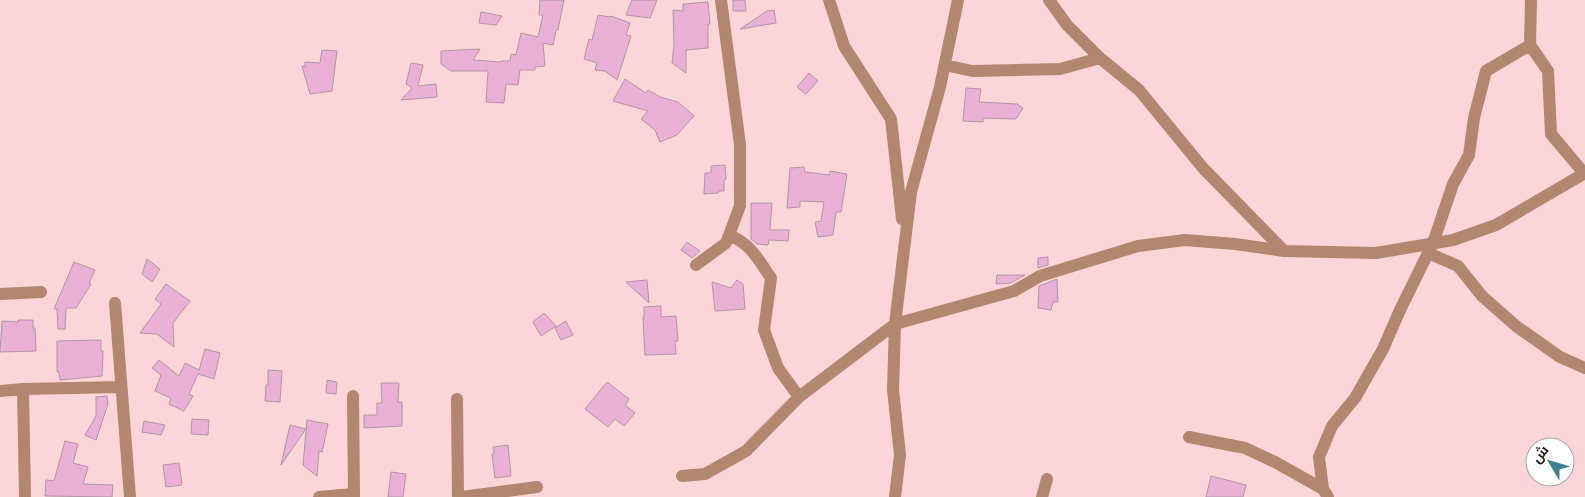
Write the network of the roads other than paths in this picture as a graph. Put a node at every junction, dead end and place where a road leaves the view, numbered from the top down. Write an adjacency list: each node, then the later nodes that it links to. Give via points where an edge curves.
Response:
1 (721, 0): 10 (street, via 740,145 740,206)
2 (829, 0): 11 (street, via 844,46 891,119)
3 (958, 0): 8 (street)
4 (1049, 0): 7 (street, via 1067,25)
5 (1531, 0): 6 (street)
6 (1530, 45): 9 (street, via 1548,71 1551,134); 12 (street, via 1486,71 1469,155 1453,184)
7 (1100, 58): 8 (street, via 1060,70 972,71); 13 (street, via 1140,90 1204,168)
8 (945, 65): 11 (street, via 911,192)
9 (1585, 173): 12 (street, via 1496,225)
10 (729, 235): 14 (street, via 726,243); 24 (street, via 741,240 771,278 764,330 778,368)
11 (905, 241): 18 (street)
12 (1430, 248): 13 (street, via 1376,253); 19 (street, via 1458,266 1482,296 1516,326 1560,357); 30 (street, via 1384,349 1355,398 1332,426 1319,457)
13 (1284, 251): 18 (street, via 1185,240 1138,246 1040,276 1014,291)
14 (696, 265)
15 (41, 292): 16 (street)
16 (0, 294)
17 (115, 303): 20 (street)
18 (895, 324): 24 (street); 37 (street, via 893,390 900,455)
19 (1585, 368)
20 (121, 387): 21 (street); 33 (street)
21 (23, 389): 22 (street); 32 (street)
22 (0, 391)
23 (353, 396): 31 (street)
24 (799, 397): 27 (street, via 746,451 705,474)
25 (457, 399): 35 (street)
26 (1189, 437): 30 (street, via 1245,448 1275,462)
27 (682, 476)
28 (1047, 479): 38 (street)
29 (537, 487): 36 (street)
30 (1325, 493)
31 (354, 496): 34 (street)
32 (25, 497)
33 (130, 497)
34 (320, 497)
35 (458, 497)
36 (462, 497)
37 (895, 497)
38 (1042, 497)

